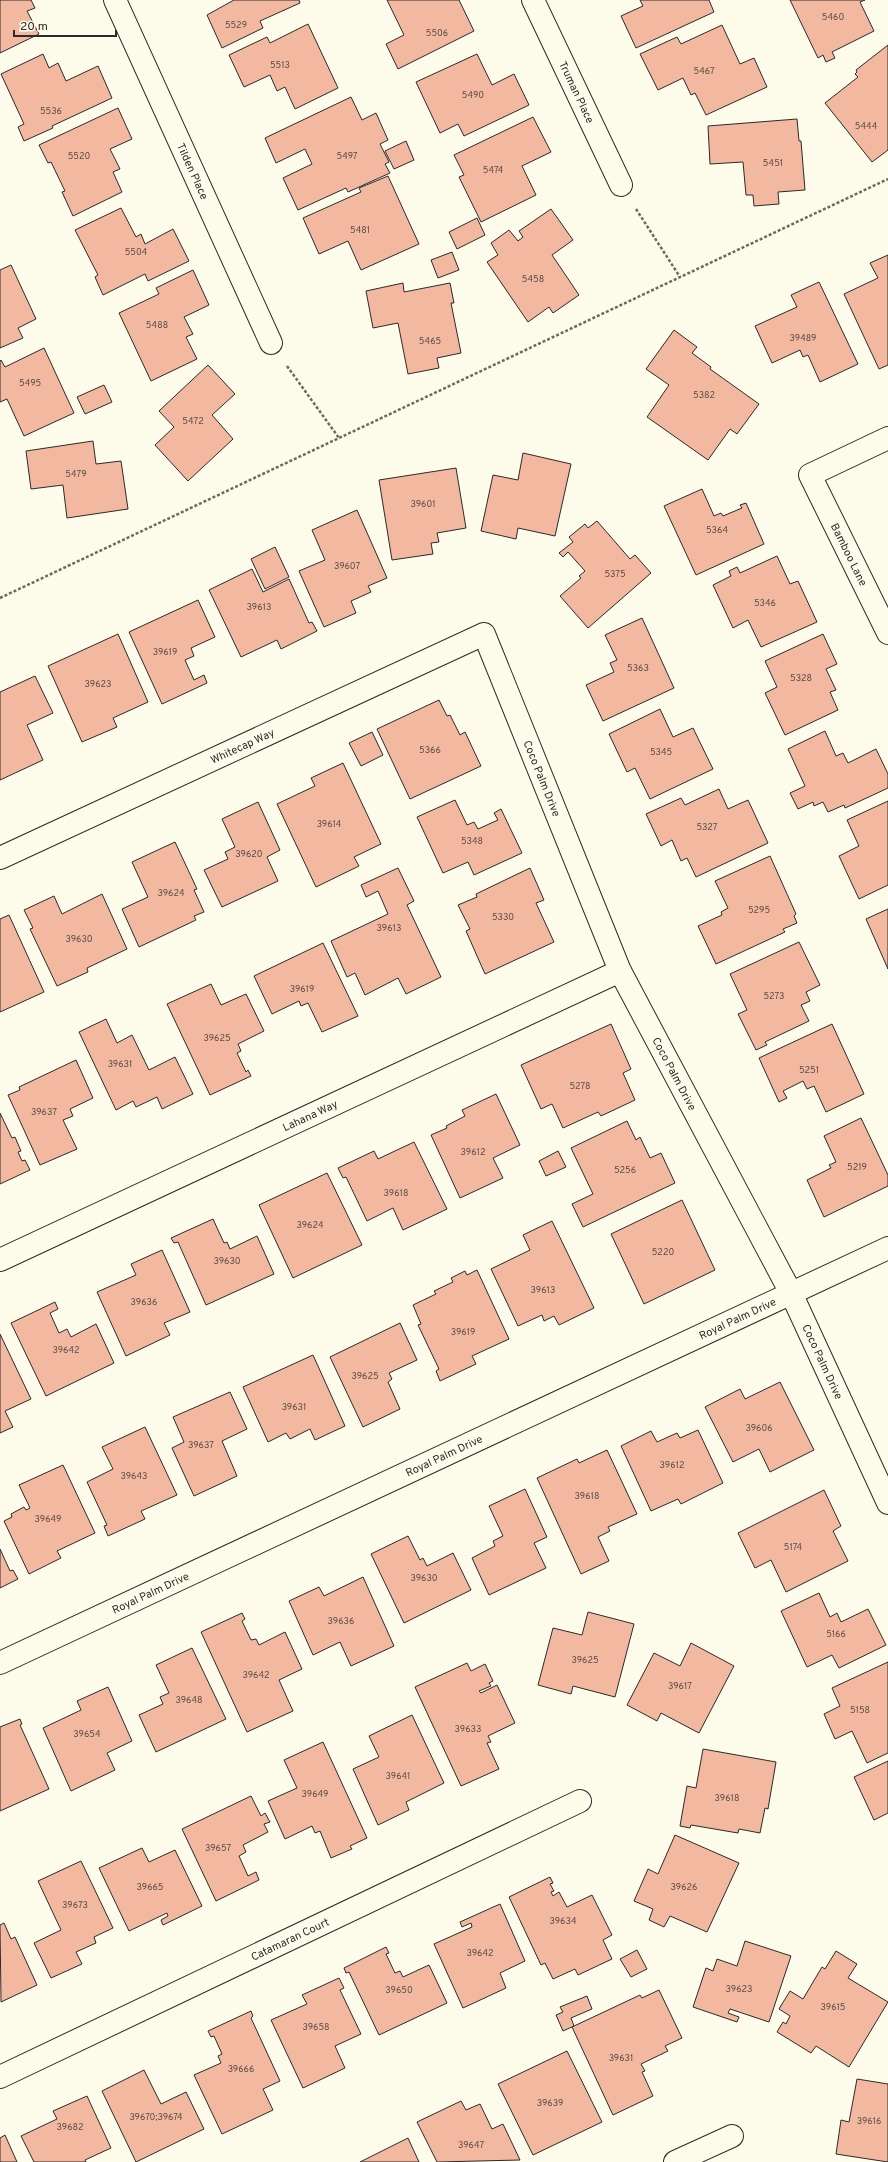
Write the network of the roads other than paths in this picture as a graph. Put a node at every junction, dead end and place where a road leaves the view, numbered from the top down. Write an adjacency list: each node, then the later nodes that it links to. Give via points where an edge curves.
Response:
1 (115, 0): 4 (street, Tilden Place)
2 (533, 0): 3 (street, Truman Place)
3 (621, 185)
4 (271, 343)
5 (888, 438): 6 (street, Bamboo Lane, via 810,475)
6 (888, 633)
7 (484, 634): 8 (street, Whitecap Way); 9 (street, Coco Palm Drive)
8 (0, 858)
9 (620, 971): 11 (street, Lahana Way); 12 (street, Coco Palm Drive)
10 (888, 1248): 12 (street, Royal Palm Drive)
11 (0, 1260)
12 (792, 1294): 13 (street, Coco Palm Drive); 14 (street, Royal Palm Drive)
13 (888, 1503)
14 (0, 1663)
15 (580, 1801): 16 (street, Catamaran Court)
16 (0, 2077)
17 (732, 2136): 18 (street)
18 (675, 2162)

